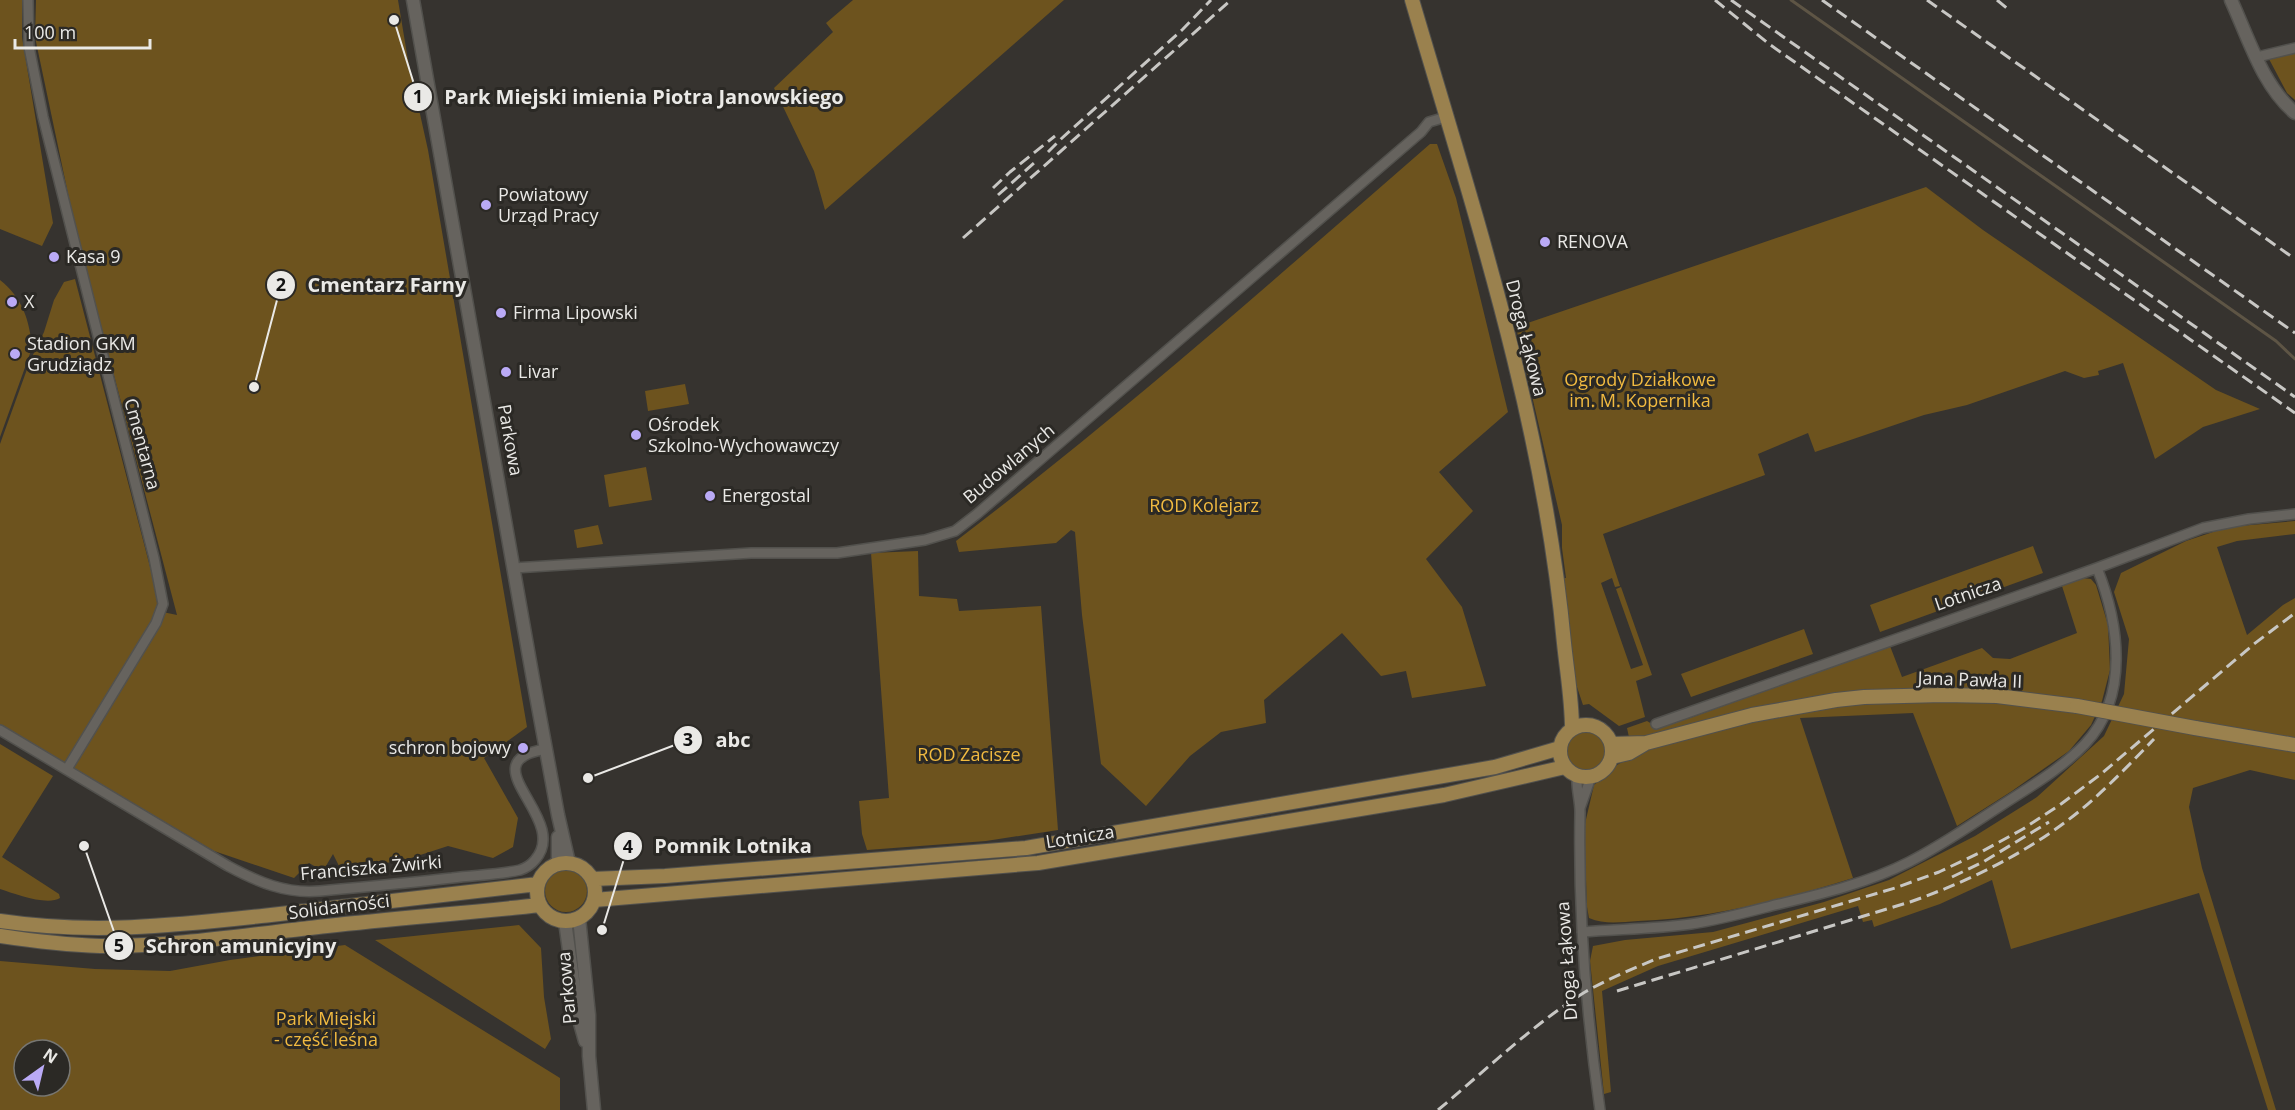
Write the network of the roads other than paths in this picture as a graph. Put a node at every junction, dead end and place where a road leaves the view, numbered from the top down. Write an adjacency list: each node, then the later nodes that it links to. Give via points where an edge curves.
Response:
1 (27, 0): 22 (street, Cmentarna, via 29,47 43,117 154,558 162,604 156,623)
2 (413, 0): 10 (street, Parkowa)
3 (1412, 0): 8 (main road, Droga Łąkowa)
4 (2231, 0): 6 (street)
5 (2295, 48): 6 (street)
6 (2257, 57): 7 (street, via 2276,95)
7 (2295, 113)
8 (1446, 117): 10 (street, Budowlanych, via 1429,122 955,531 925,540 837,553 751,553); 12 (main road, Droga Łąkowa, via 1501,309 1536,460 1554,549)
9 (2295, 514): 11 (street, Lotnicza, via 2203,528)
10 (514, 568): 18 (street, Parkowa)
11 (2097, 568): 13 (street, Lotnicza); 34 (street, via 2115,631 2115,682 2099,726 2053,772 1934,848 1865,880 1691,924)
12 (1570, 692): 14 (main road, Droga Łąkowa); 15 (main road, Droga Łąkowa)
13 (1656, 724)
14 (1586, 725): 15 (main road); 20 (main road, via 1609,738)
15 (1572, 729): 19 (main road)
16 (0, 730): 22 (street, Franciszka Żwirki)
17 (2295, 745): 20 (main road, Jana Pawła II, bridge, via 2077,706 1997,696 1943,695 1864,697 1796,706)
18 (546, 748): 22 (street, Franciszka Żwirki, via 522,755 515,771 543,828 542,849 529,866 472,876 314,892 261,884); 25 (street, Parkowa)
19 (1560, 748): 21 (main road); 26 (main road, Lotnicza, via 1495,767 1427,780 1026,848)
20 (1611, 751): 23 (main road, via 1604,770)
21 (1565, 767): 23 (main road); 28 (main road, Lotnicza, via 1444,795 1038,863)
22 (67, 769)
23 (1584, 776): 24 (street, Droga Łąkowa); 24 (street, Droga Łąkowa, via 1576,790)
24 (1580, 808): 34 (street, Droga Łąkowa)
25 (563, 863): 26 (main road, via 583,868); 27 (main road, via 549,868)
26 (592, 879): 28 (main road)
27 (538, 884): 29 (main road); 33 (main road, Solidarności, via 137,928)
28 (594, 900): 31 (main road, via 589,910)
29 (540, 905): 31 (main road, via 555,919); 37 (main road, Solidarności, via 139,945)
30 (0, 916): 33 (main road)
31 (572, 920): 38 (street, Parkowa, via 590,1016)
32 (0, 921): 33 (main road, Solidarności)
33 (31, 926)
34 (1582, 932): 39 (street, Droga Łąkowa)
35 (0, 936): 37 (main road, Solidarności)
36 (0, 942): 37 (main road)
37 (41, 942)
38 (594, 1110)
39 (1600, 1110)

